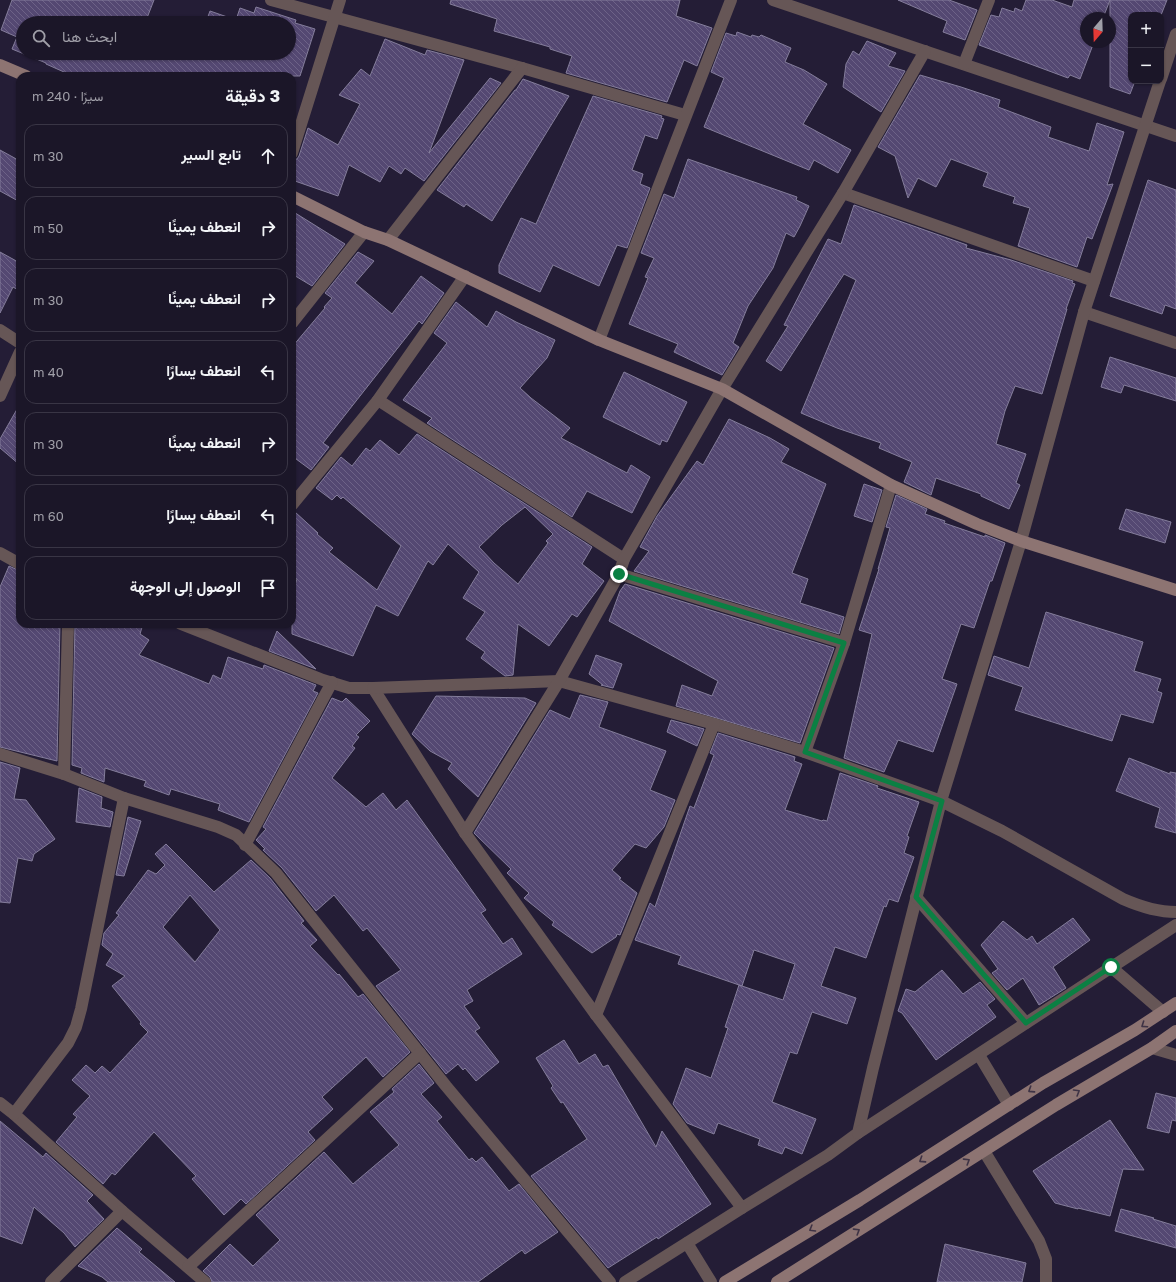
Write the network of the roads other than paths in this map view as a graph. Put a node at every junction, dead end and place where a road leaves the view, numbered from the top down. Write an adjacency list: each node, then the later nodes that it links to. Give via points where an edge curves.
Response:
1 (271, 0): 6 (street)
2 (340, 0): 6 (street)
3 (730, 0): 15 (street)
4 (773, 0): 8 (street)
5 (989, 0): 9 (street)
6 (335, 18): 11 (street); 18 (street)
7 (1176, 34): 12 (street)
8 (925, 51): 9 (street); 19 (street)
9 (964, 64): 16 (street)
10 (0, 65): 13 (street)
11 (522, 68): 15 (street); 22 (street)
12 (1164, 71)
13 (17, 72)
14 (1160, 84): 16 (street)
15 (685, 115): 29 (street)
16 (1145, 126): 17 (street); 24 (street)
17 (1176, 136)
18 (296, 140)
19 (843, 193): 24 (street); 32 (street)
20 (296, 198): 21 (street)
21 (364, 232): 22 (street); 26 (street)
22 (388, 240): 23 (street)
23 (465, 276): 29 (street); 34 (street)
24 (1094, 281): 25 (street)
25 (1084, 312): 30 (street); 37 (street)
26 (296, 318)
27 (0, 330): 28 (street)
28 (16, 340)
29 (599, 340): 32 (street)
30 (1176, 343)
31 (16, 361): 33 (street)
32 (722, 389): 35 (street); 39 (street)
33 (0, 396)
34 (378, 400): 36 (street); 39 (street)
35 (891, 485): 37 (street, via 976,524); 45 (street)
36 (297, 491)
37 (1021, 541): 42 (street); 54 (street)
38 (0, 553): 40 (street)
39 (624, 559): 41 (street)
40 (16, 562)
41 (619, 574): 45 (street); 46 (street)
42 (1176, 590)
43 (68, 628): 52 (street)
44 (196, 628): 47 (street)
45 (844, 643): 50 (street)
46 (559, 681): 48 (street); 49 (street); 55 (street)
47 (332, 682): 48 (street, via 349,688); 56 (street)
48 (373, 688): 55 (street)
49 (714, 724): 50 (street); 63 (street)
50 (805, 752): 54 (street)
51 (0, 754): 52 (street)
52 (64, 774): 53 (street)
53 (124, 798): 56 (street, via 218,827 236,835); 72 (street, via 76,1027 68,1043)
54 (942, 801): 57 (street); 58 (street, via 1002,831 1123,899 1138,905)
55 (465, 833): 63 (street)
56 (245, 845): 67 (street, via 276,873)
57 (916, 897): 64 (street); 73 (street)
58 (1176, 912)
59 (1176, 925): 60 (street)
60 (1111, 967): 62 (street); 64 (street)
61 (1176, 1003): 62 (street)
62 (1163, 1012): 71 (street, one-way to 71)
63 (596, 1015): 75 (street)
64 (1026, 1023): 68 (street)
65 (1176, 1030): 66 (street)
66 (1152, 1048): 69 (street); 74 (street, one-way to 66, via 1056,1104)
67 (420, 1053): 78 (street); 81 (street)
68 (979, 1055): 71 (street); 73 (street)
69 (1176, 1055)
70 (0, 1103): 72 (street)
71 (1009, 1105): 84 (street, one-way to 84)
72 (14, 1114): 76 (street)
73 (858, 1133): 75 (street, via 828,1155)
74 (984, 1151): 85 (street, one-way to 74); 86 (street, via 1039,1241 1046,1259)
75 (742, 1208): 77 (street)
76 (122, 1211): 78 (street); 79 (street)
77 (687, 1243): 82 (street); 83 (street)
78 (188, 1267): 80 (street)
79 (51, 1282)
80 (205, 1282)
81 (610, 1282)
82 (625, 1282)
83 (711, 1282)
84 (724, 1282)
85 (777, 1282)
86 (1046, 1282)

